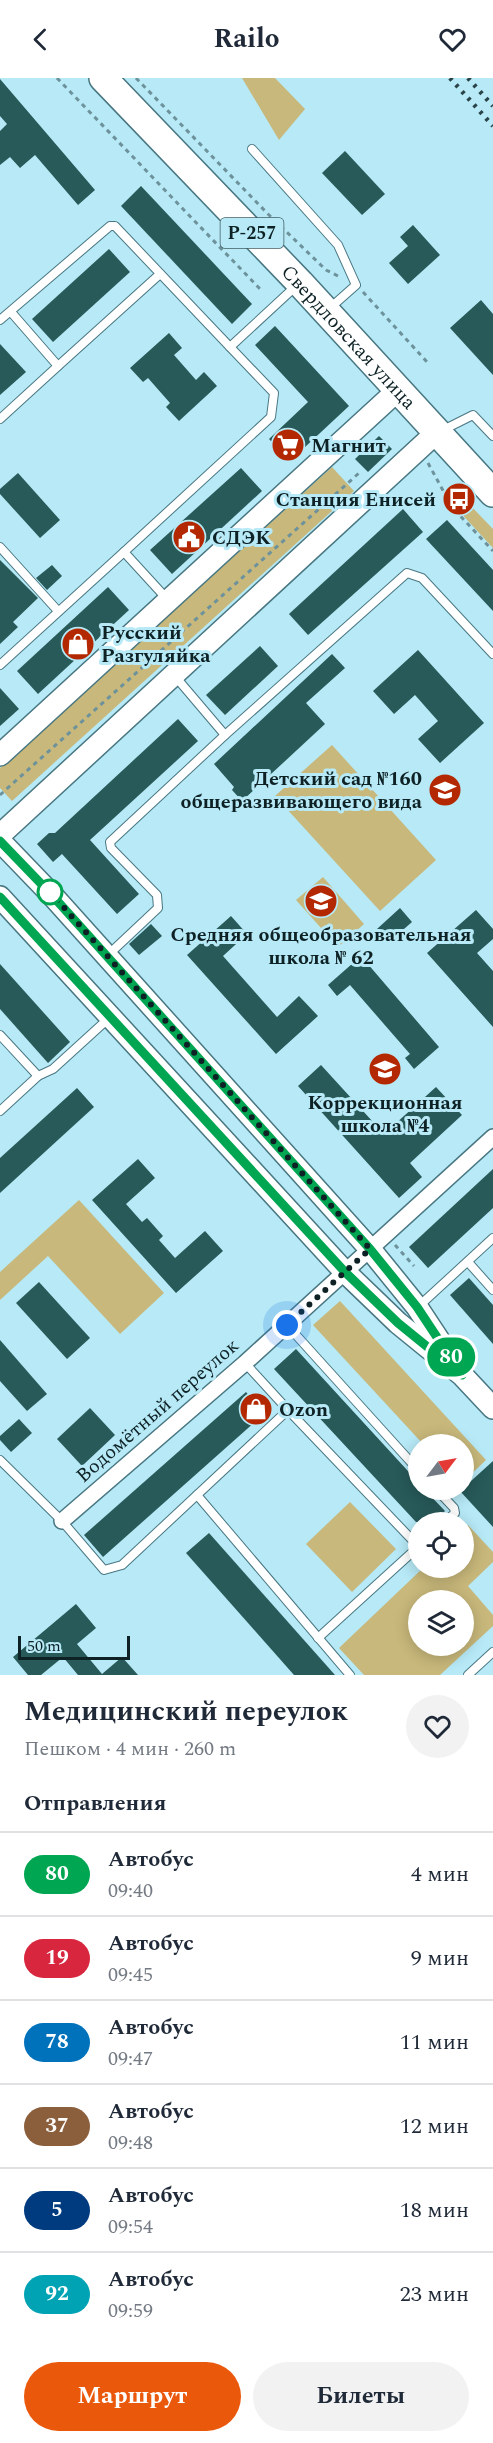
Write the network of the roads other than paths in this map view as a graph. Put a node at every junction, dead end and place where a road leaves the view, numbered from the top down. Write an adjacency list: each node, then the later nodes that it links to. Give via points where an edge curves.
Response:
1 (103, 78): 4 (highway, Свердловская улица / Р-257)
2 (252, 149): 6 (lane, via 338,244 356,285)
3 (160, 274): 5 (lane, via 115,226 110,226); 8 (lane); 9 (lane)
4 (300, 283): 6 (highway, Свердловская улица / Р-257); 8 (lane)
5 (11, 312): 7 (lane); 9 (lane)
6 (326, 312): 10 (highway, Свердловская улица / Р-257)
7 (0, 320)
8 (230, 347): 16 (lane, via 274,393 271,417)
9 (58, 366): 11 (lane)
10 (398, 390): 12 (highway, Свердловская улица / Р-257); 17 (main road)
11 (0, 419)
12 (436, 433): 13 (lane, via 473,415); 14 (highway, Свердловская улица / Р-257); 21 (main road)
13 (493, 436)
14 (493, 493)
15 (0, 547): 18 (lane)
16 (124, 552): 17 (lane); 18 (lane)
17 (169, 602): 23 (main road)
18 (58, 611): 20 (lane)
19 (493, 654): 22 (lane, via 422,578 406,573)
20 (0, 665)
21 (174, 675): 22 (lane); 24 (main road)
22 (225, 735): 27 (lane, via 110,842 111,848 157,895 158,908)
23 (0, 755)
24 (0, 835)
25 (0, 841): 27 (main road)
26 (0, 897): 28 (main road)
27 (107, 956): 34 (main road)
28 (110, 1017): 30 (lane, via 53,1069); 36 (main road)
29 (0, 1035): 30 (lane)
30 (38, 1076): 31 (lane)
31 (0, 1111)
32 (493, 1137): 34 (street, Водомётный переулок)
33 (493, 1238): 35 (lane)
34 (370, 1249): 36 (street, Водомётный переулок); 38 (main road)
35 (468, 1262): 37 (lane); 38 (lane)
36 (345, 1272): 39 (street, Водомётный переулок); 41 (main road, via 398,1323)
37 (493, 1290)
38 (417, 1307): 41 (main road)
39 (287, 1325): 40 (street, Водомётный переулок); 44 (lane)
40 (245, 1363): 43 (lane); 49 (street, Водомётный переулок)
41 (462, 1375): 42 (main road)
42 (493, 1408)
43 (288, 1410): 46 (lane); 50 (lane)
44 (408, 1459)
45 (0, 1460): 49 (lane)
46 (197, 1496): 49 (lane, via 122,1565 104,1570); 52 (lane)
47 (446, 1500): 48 (lane)
48 (455, 1512)
49 (62, 1521)
50 (408, 1536)
51 (408, 1556): 52 (lane)
52 (318, 1638): 54 (lane)
53 (493, 1652): 55 (lane)
54 (350, 1675)
55 (468, 1675)

